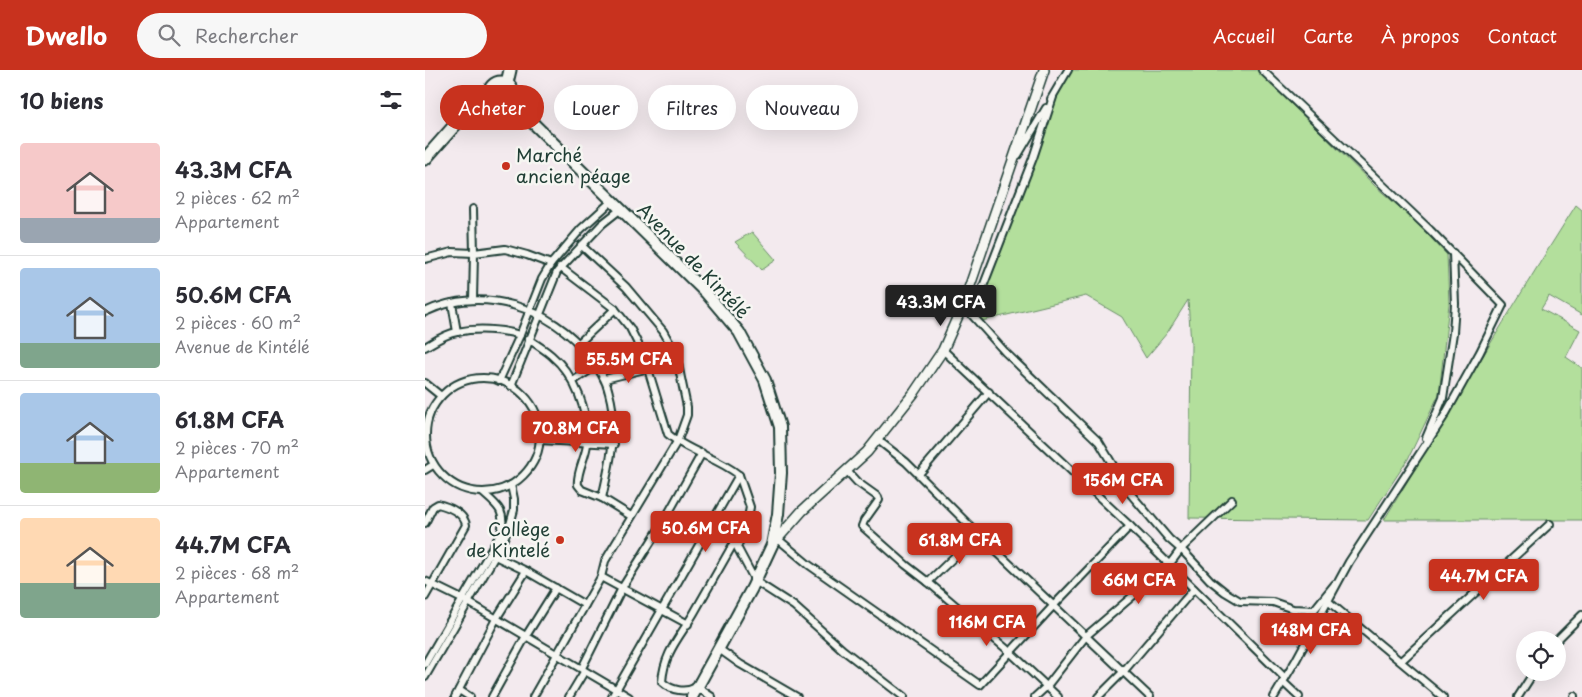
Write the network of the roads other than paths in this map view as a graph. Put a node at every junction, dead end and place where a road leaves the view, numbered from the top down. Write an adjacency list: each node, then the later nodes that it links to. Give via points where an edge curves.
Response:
1 (505, 70): 6 (highway)
2 (510, 70): 6 (highway)
3 (1043, 70): 13 (street)
4 (1068, 70): 9 (street)
5 (1262, 70): 19 (street)
6 (502, 83): 7 (highway); 8 (highway)
7 (495, 85)
8 (506, 85)
9 (1053, 97): 13 (street); 67 (street, via 972,315 1005,352 1099,442 1129,492)
10 (451, 130): 12 (highway)
11 (540, 130): 14 (main road, Avenue de Kintélé)
12 (425, 159)
13 (1010, 168): 34 (street, via 965,300)
14 (613, 200): 16 (main road, Avenue de Kintélé); 21 (street, via 581,229)
15 (473, 209): 18 (street)
16 (621, 209): 17 (street); 66 (main road, Avenue de Kintélé, via 733,323 765,380 776,411 781,442)
17 (581, 245): 22 (street); 45 (street, via 642,304 676,354 687,407)
18 (474, 253): 20 (street, via 452,252); 21 (street, via 505,250); 23 (street)
19 (1453, 253): 50 (street, via 1455,304 1443,398); 50 (street, via 1503,305 1445,415)
20 (425, 259)
21 (551, 264): 26 (street)
22 (560, 267): 25 (street); 28 (street)
23 (473, 300): 24 (street); 26 (street, via 497,301)
24 (452, 303): 27 (street); 29 (street)
25 (615, 309): 32 (street); 36 (street, via 636,338)
26 (529, 310): 28 (street); 30 (street)
27 (425, 312)
28 (539, 315): 31 (street); 32 (street)
29 (457, 332): 30 (street, via 480,330); 33 (street)
30 (520, 335): 38 (street)
31 (528, 339): 39 (street, via 551,355); 41 (street)
32 (579, 343): 35 (street)
33 (425, 347)
34 (943, 350): 42 (street); 46 (street)
35 (596, 366): 37 (street); 39 (street)
36 (649, 368): 37 (street); 45 (street, via 666,429)
37 (605, 380): 48 (street, via 614,419)
38 (499, 381): 41 (street); 43 (street, via 467,380)
39 (573, 381): 47 (street, via 585,414)
40 (425, 383): 43 (street)
41 (511, 386): 44 (street, via 533,409 539,424)
42 (989, 392): 54 (street); 64 (street)
43 (441, 396): 51 (street, via 430,412 425,429 426,448)
44 (540, 440): 47 (street); 56 (street, via 536,457 527,471)
45 (677, 440): 49 (street); 60 (street)
46 (878, 440): 53 (street); 54 (street)
47 (587, 443): 48 (street); 58 (street, via 577,483 582,490)
48 (614, 444): 58 (street)
49 (702, 453): 55 (street); 78 (street)
50 (1414, 462): 71 (street)
51 (433, 465): 52 (street); 57 (street, via 446,480 463,490)
52 (425, 470)
53 (847, 471): 66 (street, via 802,510); 74 (street, via 879,500 862,526)
54 (919, 474): 65 (street)
55 (739, 475): 61 (street, via 750,508); 85 (street)
56 (511, 485): 57 (street); 68 (street, via 514,510)
57 (483, 493): 81 (street, via 501,510 503,523 501,533)
58 (602, 498): 60 (street)
59 (1232, 500): 67 (street)
60 (631, 516): 72 (street, via 605,561)
61 (749, 518): 75 (street, via 737,547); 88 (street)
62 (425, 523): 76 (street, via 438,504 449,507 464,518 466,525)
63 (1550, 524): 95 (street)
64 (1130, 526): 69 (street); 84 (street)
65 (978, 534): 74 (street); 84 (street)
66 (775, 542): 75 (main road, Avenue de Kintélé); 93 (street, via 980,685)
67 (1181, 549): 69 (street); 71 (street, via 1210,580 1240,601 1273,602 1293,610 1314,610)
68 (495, 556): 70 (street); 81 (street)
69 (1169, 565): 79 (street); 91 (street)
70 (526, 571): 77 (street); 87 (street)
71 (1345, 571): 82 (street)
72 (601, 577): 78 (street); 83 (street)
73 (425, 581): 76 (street)
74 (928, 582): 93 (street)
75 (754, 584): 92 (main road, Avenue de Kintélé); 116 (street, via 794,606 843,650)
76 (432, 585): 80 (street); 81 (street)
77 (556, 588): 83 (street); 90 (street)
78 (622, 588): 85 (street); 97 (street)
79 (1194, 589): 98 (street); 100 (street)
80 (425, 597)
81 (465, 601): 87 (street); 96 (street); 99 (street)
82 (1329, 602): 95 (street); 100 (street)
83 (585, 605): 94 (street)
84 (1054, 605): 91 (street); 93 (street)
85 (662, 609): 88 (street); 104 (street)
86 (1582, 616): 89 (street)
87 (496, 619): 90 (street); 105 (street)
88 (688, 624): 103 (street, via 665,660 662,682 677,690 689,691)
89 (1566, 631)
90 (526, 636): 94 (street); 108 (street)
91 (1086, 636): 98 (street); 102 (street)
92 (719, 649): 103 (main road, Avenue de Kintélé); 115 (street)
93 (1009, 652): 102 (street)
94 (556, 654): 97 (street); 109 (street)
95 (1401, 661): 123 (street)
96 (425, 664)
97 (583, 670): 104 (street); 110 (street)
98 (1123, 672): 119 (street); 120 (street)
99 (425, 677)
100 (1284, 680): 121 (street); 122 (street)
101 (1528, 681): 124 (street)
102 (1047, 686): 117 (street); 118 (street)
103 (697, 687): 113 (main road, Avenue de Kintélé); 114 (street)
104 (617, 689): 111 (street); 112 (street)
105 (459, 690): 106 (street); 107 (street)
106 (455, 697)
107 (470, 697)
108 (493, 697)
109 (533, 697)
110 (569, 697)
111 (612, 697)
112 (629, 697)
113 (692, 697)
114 (712, 697)
115 (797, 697)
116 (904, 697)
117 (1035, 697)
118 (1058, 697)
119 (1098, 697)
120 (1150, 697)
121 (1274, 697)
122 (1299, 697)
123 (1443, 697)
124 (1518, 697)

